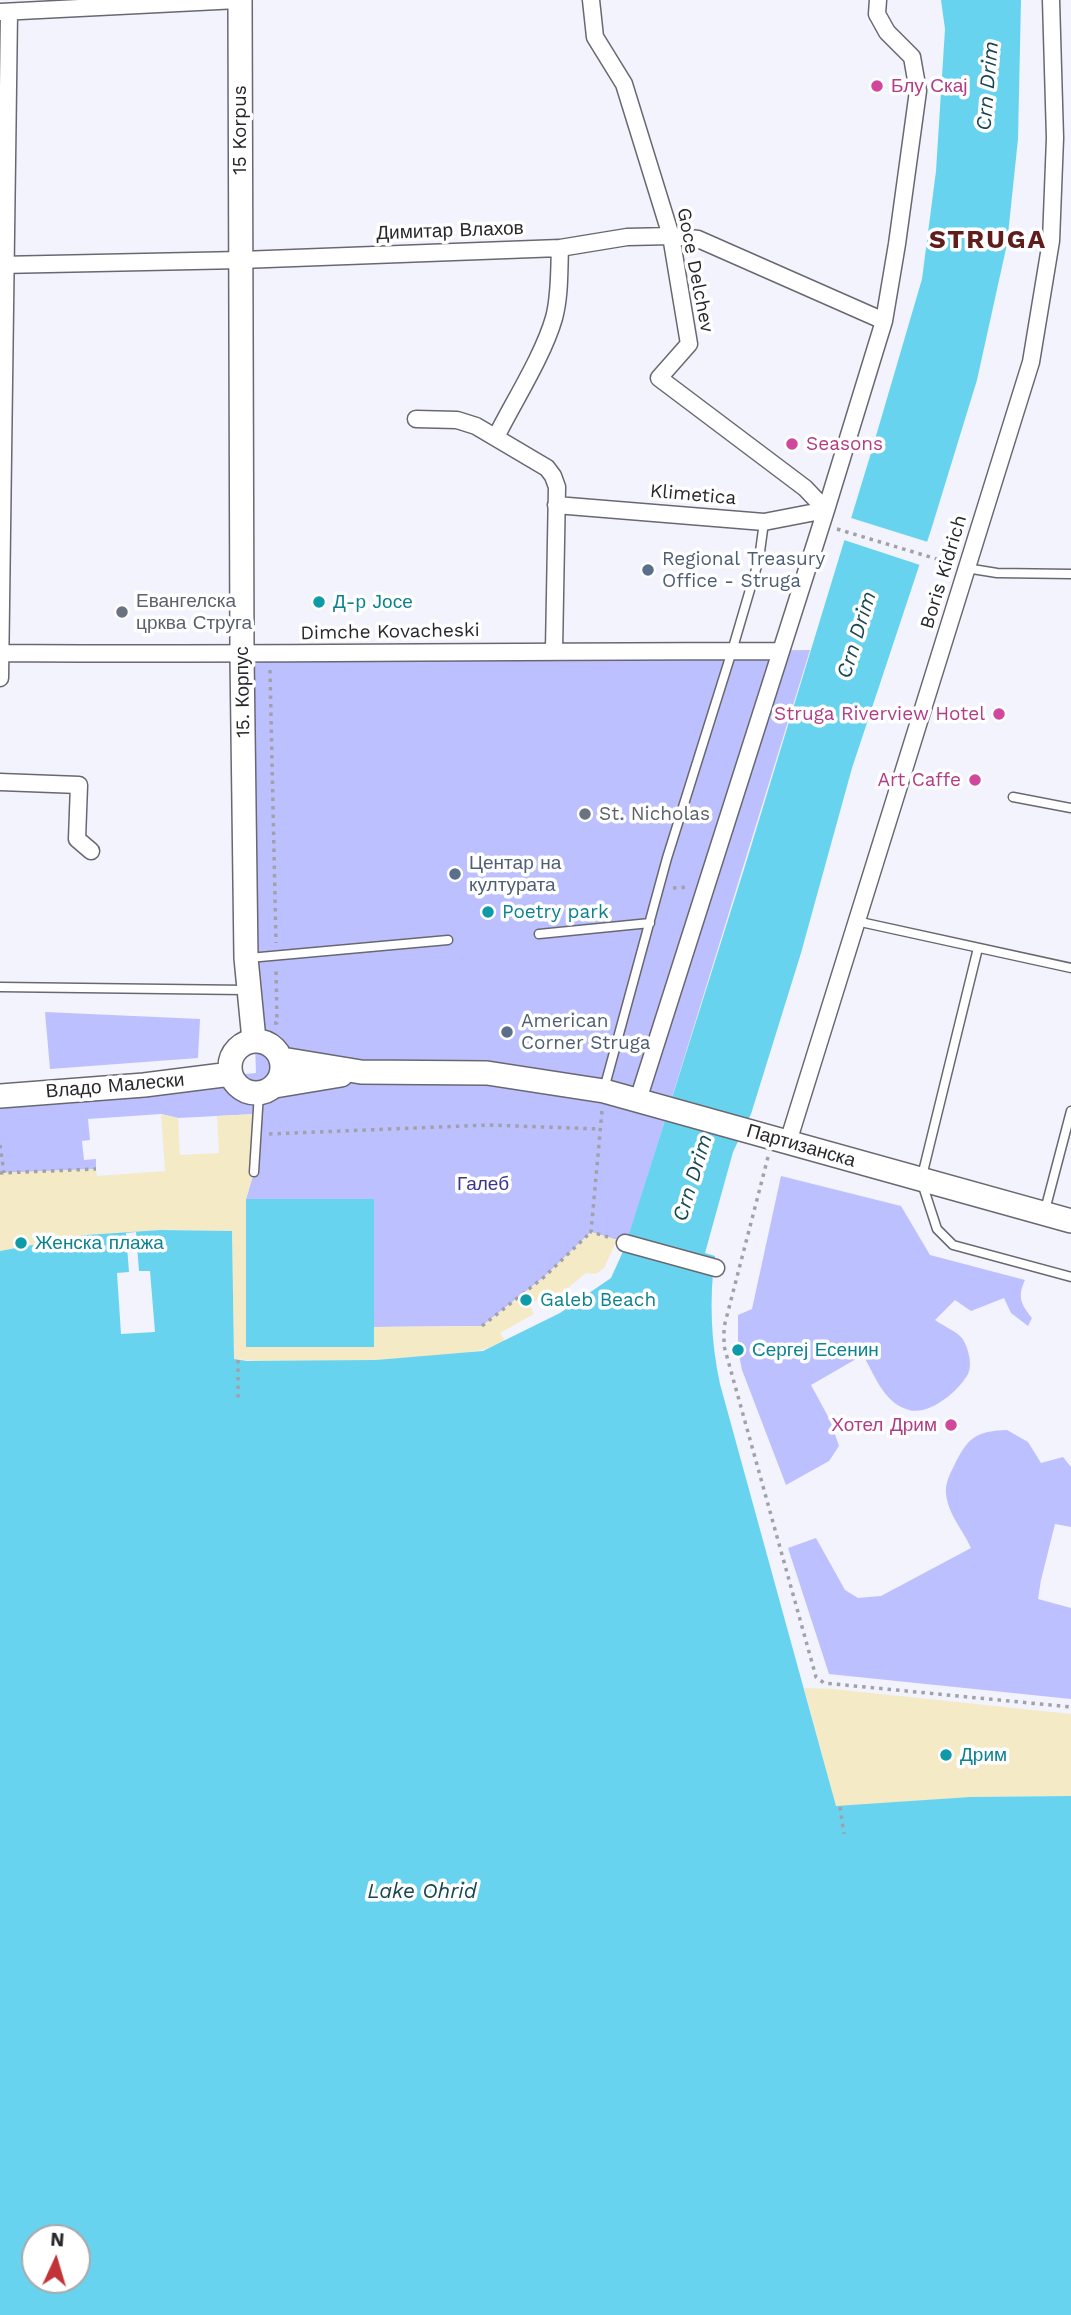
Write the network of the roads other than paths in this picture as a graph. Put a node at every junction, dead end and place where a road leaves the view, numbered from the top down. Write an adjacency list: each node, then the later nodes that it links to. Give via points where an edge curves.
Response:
1 (239, 0): 5 (street); 8 (main road, 15 Korpus)
2 (592, 0): 6 (street, Goce Delchev, via 595,37 624,84)
3 (877, 0): 10 (street, via 877,14 887,33 912,57 918,91)
4 (1051, 0): 16 (street, Boris Kidrich, via 1055,138 1051,241 1031,362)
5 (5, 12): 9 (street)
6 (671, 236): 7 (street, Димитар Влахов); 10 (street, Димитар Влахов, via 698,239); 14 (street, Goce Delchev, via 689,344 659,378 805,488)
7 (560, 247): 8 (street, Димитар Влахов); 12 (street, via 553,320)
8 (241, 260): 9 (street, Димитар Влахов); 22 (main road, 15. Корпус)
9 (3, 265): 21 (street)
10 (884, 321): 14 (street)
11 (416, 419): 12 (street, via 457,420)
12 (496, 437): 13 (street, via 547,468 557,487)
13 (556, 505): 15 (street, Klimetica); 18 (street)
14 (824, 517): 15 (street, Klimetica); 20 (street)
15 (764, 522): 19 (lane)
16 (966, 568): 17 (lane); 28 (street, Boris Kidrich)
17 (1071, 574)
18 (554, 650): 19 (street, Dimche Kovacheski); 22 (street, Dimche Kovacheski)
19 (732, 651): 20 (street, Dimche Kovacheski); 29 (lane)
20 (780, 651): 44 (street)
21 (1, 653): 22 (street, Dimche Kovacheski); 23 (street)
22 (242, 655): 33 (main road, 15. Корпус)
23 (0, 678)
24 (0, 782): 27 (street, via 79,785 76,839)
25 (1013, 797): 26 (lane)
26 (1071, 808)
27 (91, 851)
28 (856, 921): 32 (lane); 46 (street, Boris Kidrich)
29 (650, 923): 30 (lane); 42 (lane)
30 (539, 934)
31 (448, 940): 33 (lane)
32 (978, 948): 34 (lane); 48 (lane)
33 (246, 958): 36 (main road, 15. Корпус)
34 (1071, 968)
35 (0, 987): 36 (lane)
36 (248, 990): 37 (main road, 15. Корпус)
37 (253, 1031): 38 (main road); 40 (main road, via 234,1052)
38 (282, 1059): 39 (main road, Партизанска); 41 (main road, via 281,1078)
39 (361, 1072): 41 (main road, Партизанска); 42 (main road, Партизанска, via 486,1073)
40 (230, 1074): 41 (main road, via 247,1092); 43 (main road, Владо Малески)
41 (267, 1090): 47 (lane)
42 (604, 1091): 44 (main road, Партизанска)
43 (0, 1096)
44 (638, 1100): 46 (main road, Партизанска)
45 (1071, 1111): 49 (lane)
46 (780, 1140): 48 (main road, Партизанска)
47 (254, 1172)
48 (921, 1180): 49 (main road, Партизанска); 53 (lane, via 937,1229 953,1245)
49 (1044, 1214): 50 (main road, Партизанска)
50 (1071, 1221)
51 (625, 1243): 52 (street)
52 (716, 1268)
53 (1071, 1277)

